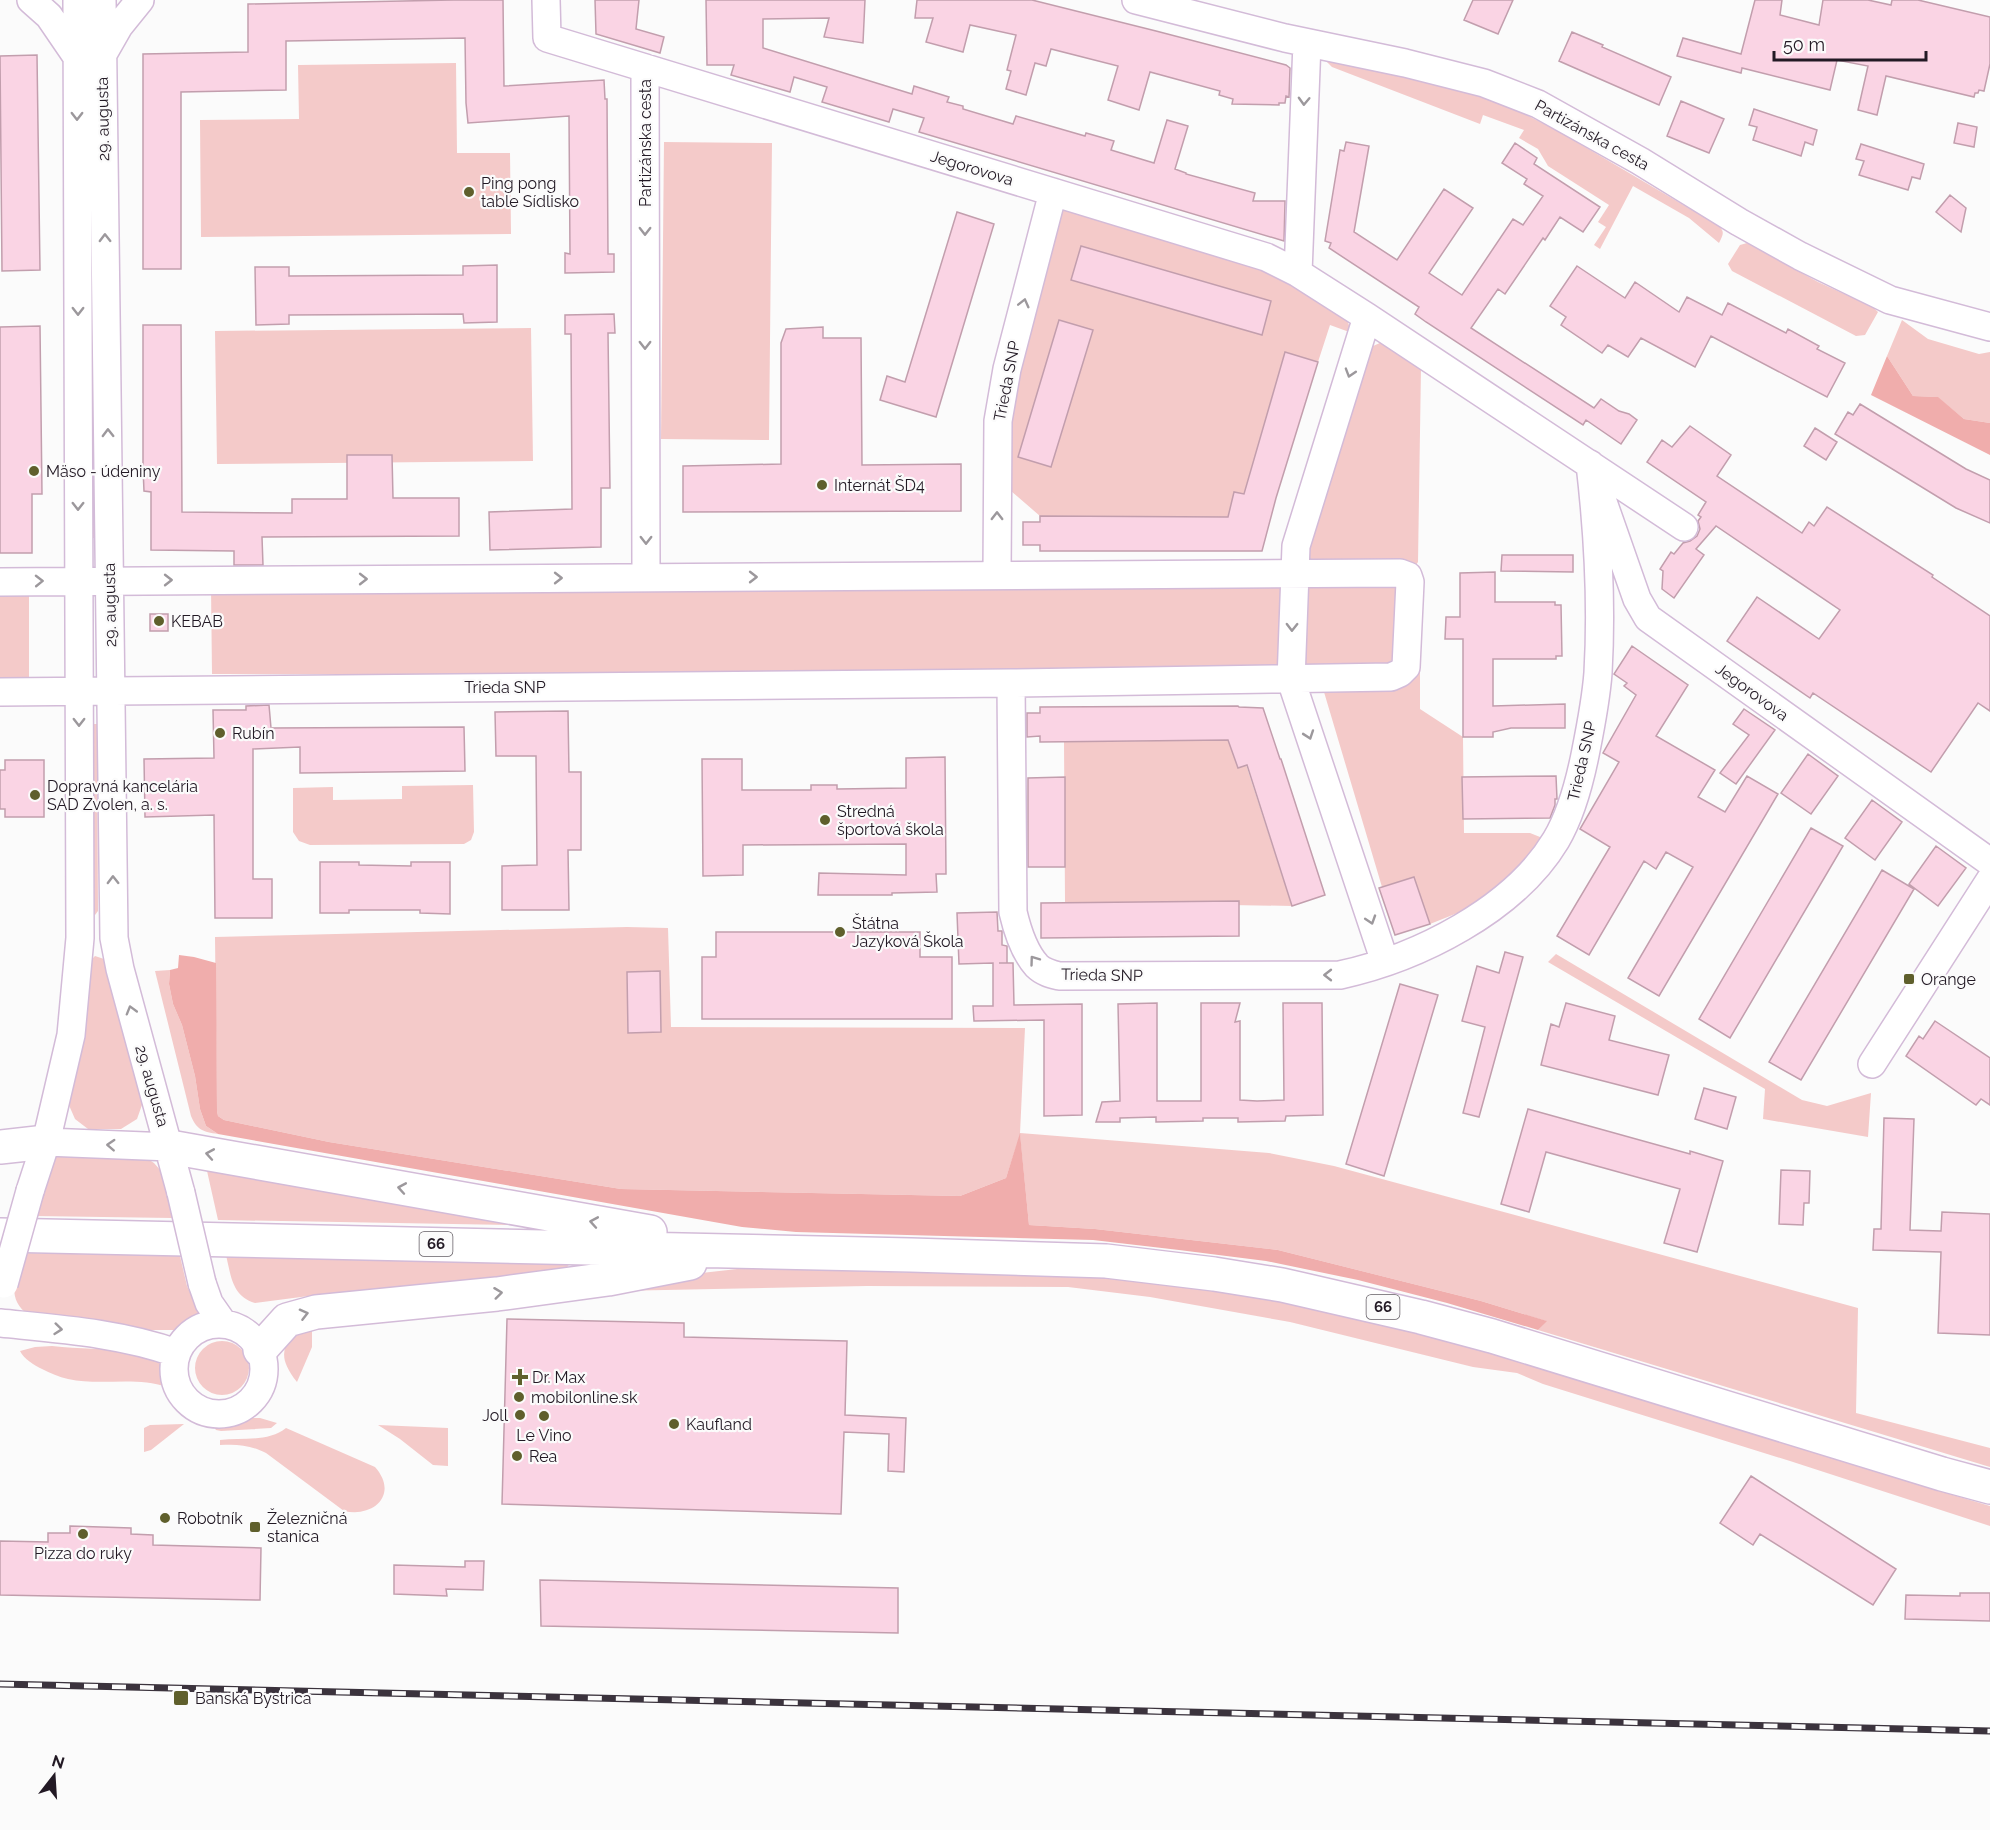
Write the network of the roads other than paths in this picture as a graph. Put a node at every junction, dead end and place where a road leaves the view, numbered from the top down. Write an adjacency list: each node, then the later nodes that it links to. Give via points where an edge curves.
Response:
1 (32, 0): 9 (street)
2 (77, 0): 9 (street, 29. augusta)
3 (102, 0): 9 (street, 29. augusta)
4 (140, 0): 9 (street, 29. augusta)
5 (546, 0): 10 (street, Partizánska cesta, via 548,38)
6 (1136, 0): 7 (street, Partizánska cesta)
7 (1170, 4): 8 (street, Partizánska cesta)
8 (1307, 43): 12 (street, one-way to 12); 14 (street, Partizánska cesta, via 1484,83 1538,104 1800,256 1890,300)
9 (90, 56): 20 (street, 29. augusta, one-way to 20); 21 (street, 29. augusta, one-way to 9)
10 (645, 68): 11 (street, Jegorovova); 19 (street, Partizánska cesta, one-way to 19)
11 (1053, 192): 12 (street, Jegorovova, via 1266,257); 17 (street, Trieda SNP, one-way to 11, via 998,421 1007,369)
12 (1298, 273): 13 (street, Jegorovova)
13 (1367, 317): 15 (street, Jegorovova); 18 (street, one-way to 18, via 1296,546)
14 (1990, 327)
15 (1590, 464): 16 (street, Jegorovova); 28 (street, Jegorovova, via 1637,599 1648,618); 30 (street, Trieda SNP, via 1595,506 1598,674 1571,810 1538,866 1514,890 1462,927)
16 (1684, 527)
17 (997, 574): 18 (street, Trieda SNP); 19 (street, Trieda SNP, one-way to 17)
18 (1293, 574): 23 (street, one-way to 23); 23 (street, Trieda SNP, via 1400,573 1408,576 1410,582 1408,656 1400,673 1391,677)
19 (646, 578): 21 (street, Trieda SNP, one-way to 19)
20 (79, 580): 21 (street, Trieda SNP); 22 (street, Trieda SNP, one-way to 20); 25 (street, 29. augusta)
21 (110, 581): 26 (street, 29. augusta)
22 (0, 582)
23 (1291, 680): 24 (street, Trieda SNP); 30 (street, one-way to 30)
24 (1011, 683): 26 (street, Trieda SNP); 30 (street, Trieda SNP, one-way to 24, via 1340,975 1059,976 1036,966 1013,912)
25 (79, 689): 26 (street, Trieda SNP); 27 (street, Trieda SNP); 32 (street, 29. augusta, one-way to 32, via 78,969 72,1035)
26 (111, 689): 34 (street, 29. augusta, one-way to 26, via 114,938)
27 (0, 692)
28 (1990, 862)
29 (1990, 880): 31 (street)
30 (1385, 962)
31 (1872, 1064)
32 (46, 1142): 33 (main road); 34 (street, 29. augusta, one-way to 32); 37 (street, 29. augusta, bridge)
33 (0, 1147)
34 (170, 1147): 36 (main road, one-way to 34); 39 (street, 29. augusta, bridge, via 202,1283)
35 (0, 1235): 36 (main road, 66)
36 (755, 1251): 40 (main road, one-way to 36, via 287,1320 316,1312 608,1279); 42 (main road, 66, via 1106,1261 1282,1285 1492,1336)
37 (2, 1291)
38 (0, 1323): 41 (street, one-way to 41, via 82,1331)
39 (222, 1323): 40 (street, via 241,1329); 41 (street, via 194,1331)
40 (260, 1350): 41 (street, via 264,1373 257,1393 243,1407 220,1414 203,1412 183,1397 174,1376)
41 (176, 1353)
42 (1990, 1487)

